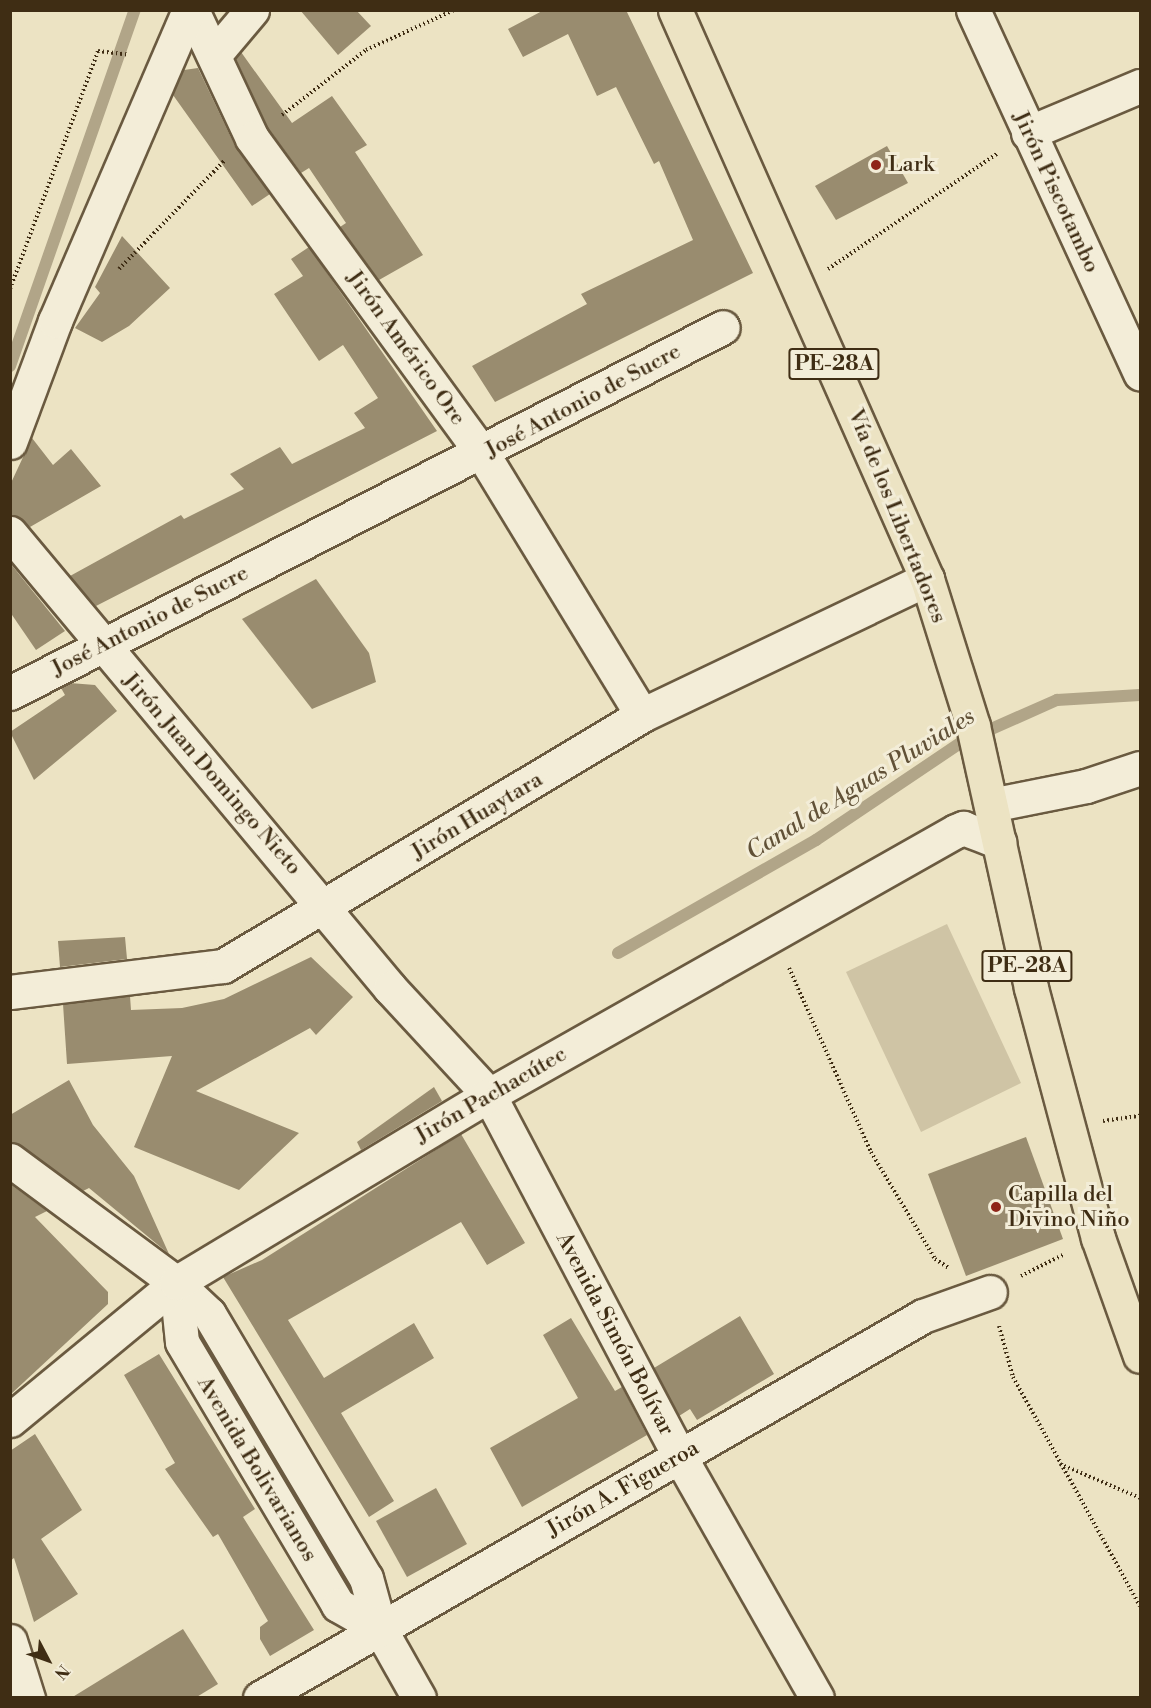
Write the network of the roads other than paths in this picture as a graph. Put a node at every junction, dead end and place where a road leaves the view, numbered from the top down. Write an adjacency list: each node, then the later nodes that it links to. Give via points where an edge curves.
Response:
1 (190, 10): 5 (street, Jirón Américo Ore); 10 (street, via 55,321)
2 (252, 10): 5 (street)
3 (675, 10): 13 (highway, Vía de los Libertadores / PE-28A, via 801,287)
4 (973, 10): 7 (street, Jirón Piscotambo)
5 (214, 55): 11 (street, Jirón Américo Ore, via 252,138)
6 (1140, 86): 7 (street)
7 (1028, 133): 9 (street, Jirón Piscotambo)
8 (723, 327): 11 (street, José Antonio de Sucre)
9 (1140, 373)
10 (10, 442)
11 (482, 453): 14 (street, José Antonio de Sucre); 16 (street, Jirón Américo Ore)
12 (10, 533): 14 (street, Jirón Juan Domingo Nieto)
13 (927, 579): 16 (street, Jirón Huaytara); 18 (highway, Vía de los Libertadores / PE-28A, via 973,726)
14 (101, 645): 15 (street, José Antonio de Sucre); 20 (street, Jirón Juan Domingo Nieto)
15 (10, 693)
16 (642, 716): 20 (street, Jirón Huaytara)
17 (1140, 768): 18 (street, via 1086,786)
18 (991, 805): 19 (highway, Vía de los Libertadores / PE-28A)
19 (999, 842): 23 (street, Jirón Pachacútec, via 963,828 956,831); 27 (highway, Vía de los Libertadores / PE-28A, via 1098,1238)
20 (327, 908): 21 (street, Jirón Juan Domingo Nieto); 22 (street, Jirón Huaytara, via 223,966)
21 (390, 988): 23 (street, Avenida Simón Bolívar)
22 (10, 992)
23 (489, 1095): 25 (street, Jirón Pachacútec); 29 (street, Avenida Simón Bolívar)
24 (10, 1160): 25 (street, Avenida Bolivarianos)
25 (176, 1283): 28 (street, Jirón Pachacútec); 30 (street, Avenida Bolivarianos, via 209,1314 366,1578)
26 (990, 1292): 29 (street, Jirón A. Figueroa, via 923,1316)
27 (1140, 1356)
28 (10, 1420)
29 (680, 1457): 30 (street, Jirón A. Figueroa); 35 (street, Avenida Simón Bolívar)
30 (380, 1629): 33 (street, Jirón A. Figueroa); 34 (street, Avenida Bolivarianos)
31 (10, 1641): 32 (street)
32 (28, 1698)
33 (260, 1698)
34 (419, 1698)
35 (817, 1698)

